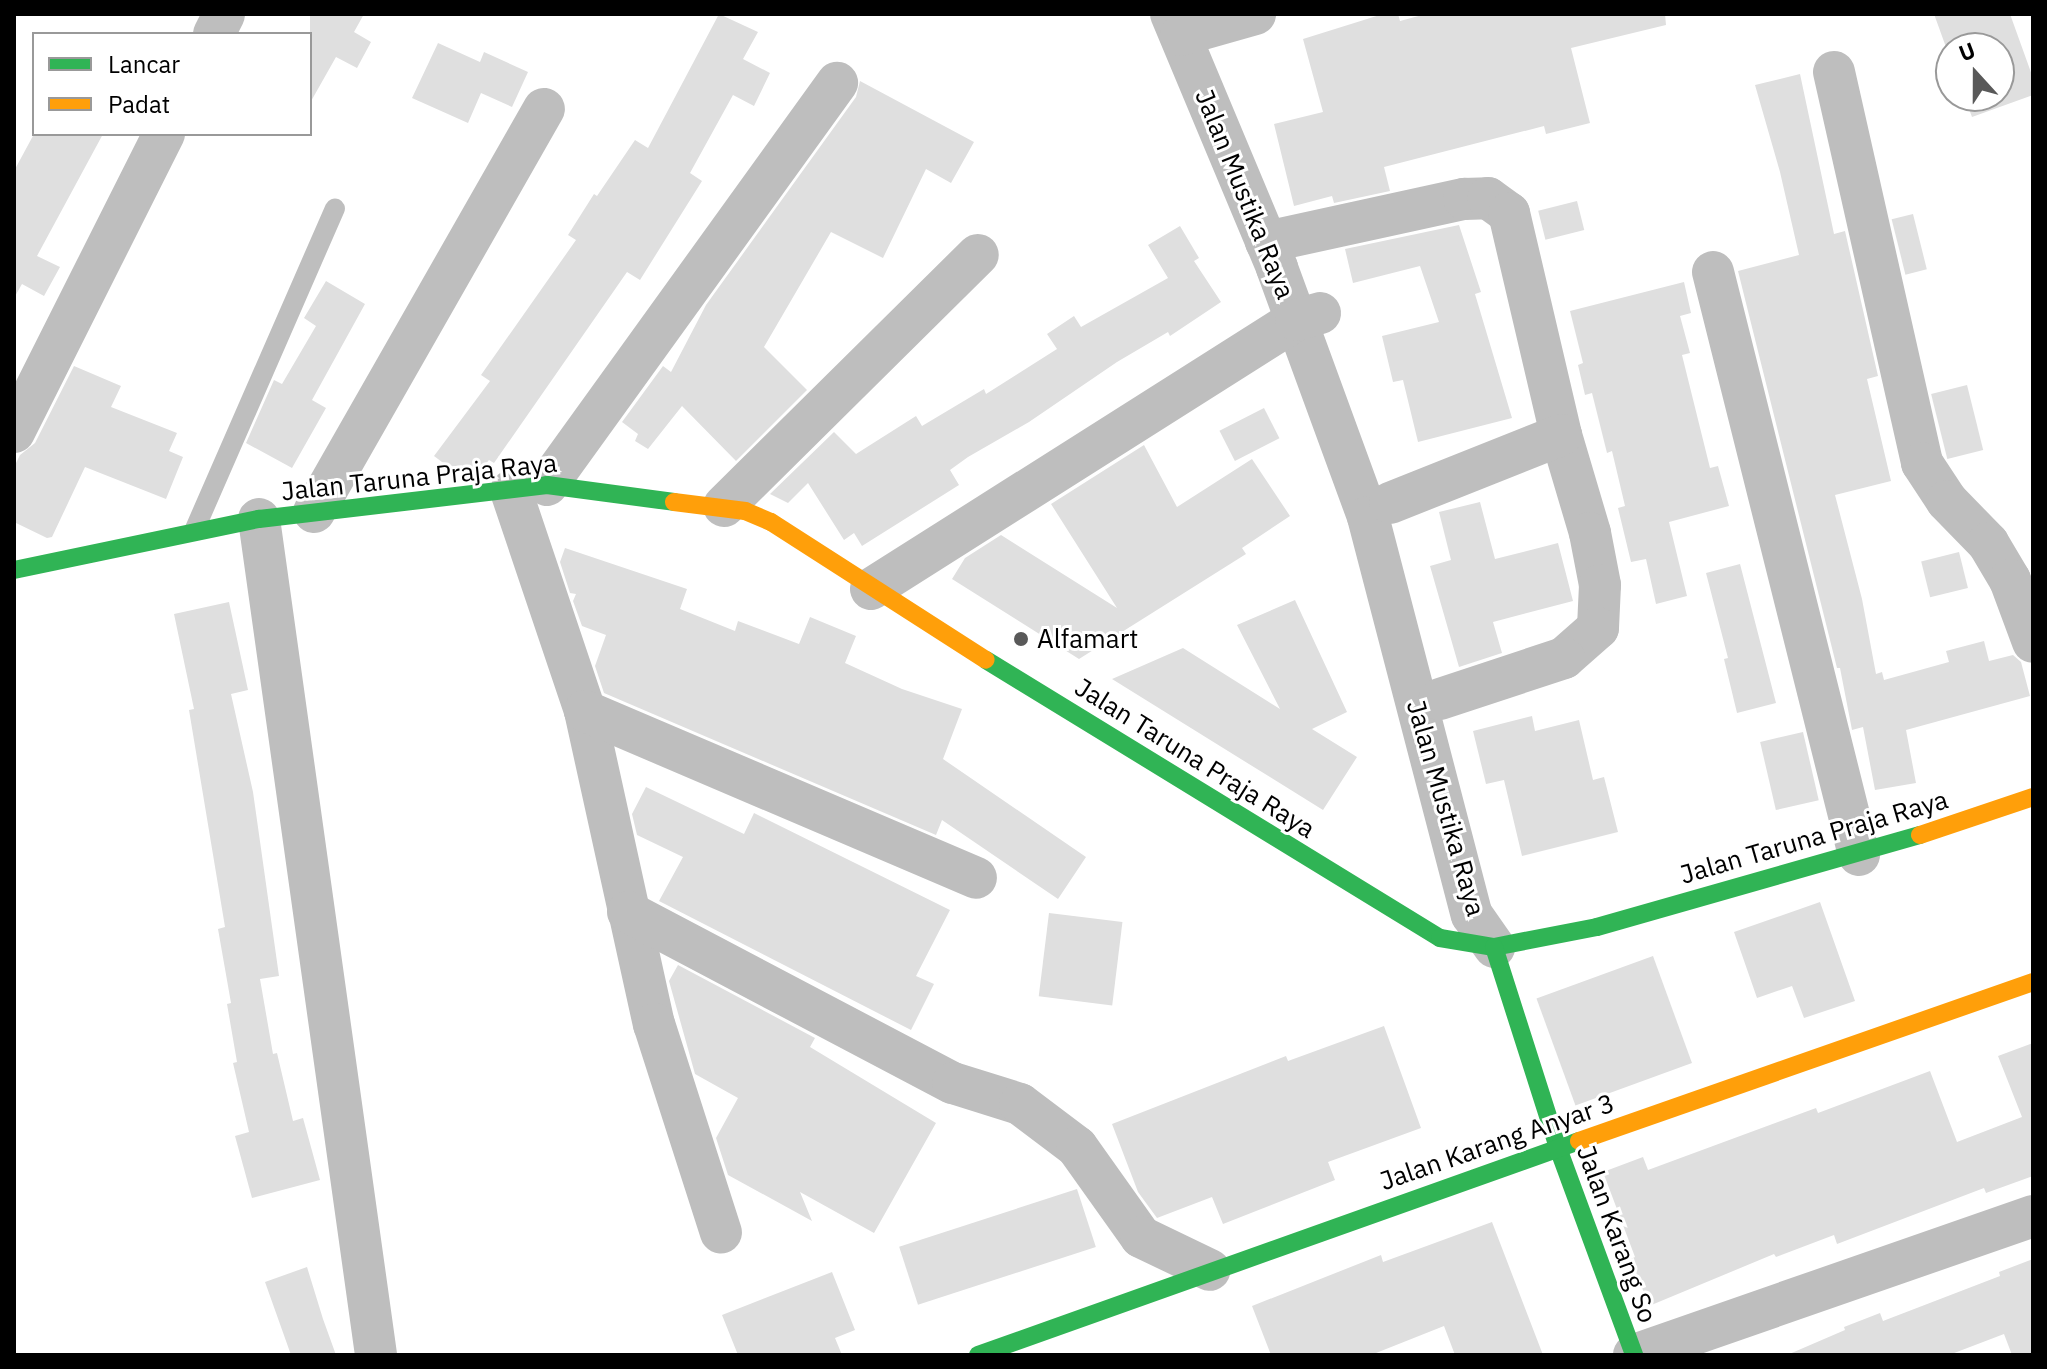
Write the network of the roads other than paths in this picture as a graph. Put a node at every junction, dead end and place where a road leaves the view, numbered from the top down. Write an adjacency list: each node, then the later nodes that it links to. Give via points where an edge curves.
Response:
1 (224, 14): 4 (street)
2 (1255, 14): 3 (street)
3 (1188, 22): 10 (street, Jalan Mustika Raya)
4 (215, 32)
5 (1834, 72): 24 (street, via 1922,463 1947,501 1988,543 2010,580)
6 (837, 83): 16 (street)
7 (544, 109): 19 (street)
8 (163, 136): 14 (street)
9 (335, 208): 21 (lane)
10 (1278, 238): 13 (street, Jalan Mustika Raya); 15 (street, via 1488,198 1509,213)
11 (978, 255): 18 (street)
12 (1713, 272): 28 (street)
13 (1308, 317): 17 (street, Jalan Mustika Raya); 23 (street); 31 (street, Jalan Mustika Raya, via 1368,517 1472,915)
14 (14, 432)
15 (1561, 435): 17 (street); 25 (street, via 1600,585 1598,628 1564,658)
16 (529, 488): 18 (street, Jalan Taruna Praja Raya); 19 (street, Jalan Taruna Praja Raya); 26 (street)
17 (1390, 503): 25 (street, Jalan Mustika Raya)
18 (724, 506): 23 (street, Jalan Taruna Praja Raya, via 771,522)
19 (314, 512): 20 (street, Jalan Taruna Praja Raya)
20 (259, 519): 21 (street, Jalan Taruna Praja Raya); 39 (street)
21 (194, 531): 22 (street, Jalan Taruna Praja Raya)
22 (14, 570)
23 (871, 589): 31 (street, Jalan Taruna Praja Raya, via 1440,938)
24 (2033, 642)
25 (1440, 699): 31 (street, Jalan Mustika Raya, via 1493,912)
26 (585, 711): 29 (street); 30 (street)
27 (2033, 797): 28 (street, Jalan Taruna Praja Raya)
28 (1859, 855): 31 (street, Jalan Taruna Praja Raya, via 1597,927)
29 (976, 878)
30 (628, 912): 35 (street, via 654,1024); 36 (street, via 953,1083 1020,1104 1077,1147 1141,1237)
31 (1494, 947): 33 (street, Jalan Karang So)
32 (2033, 982): 33 (street, Jalan Karang Anyar 3)
33 (1558, 1148): 36 (street, Jalan Karang Anyar 3); 40 (street, Jalan Karang So)
34 (2033, 1216): 40 (street)
35 (721, 1233)
36 (1210, 1270): 37 (street, Jalan Karang Anyar 3)
37 (1052, 1343): 38 (street, Jalan Karang Anyar 3)
38 (993, 1353)
39 (376, 1355)
40 (1634, 1355)

